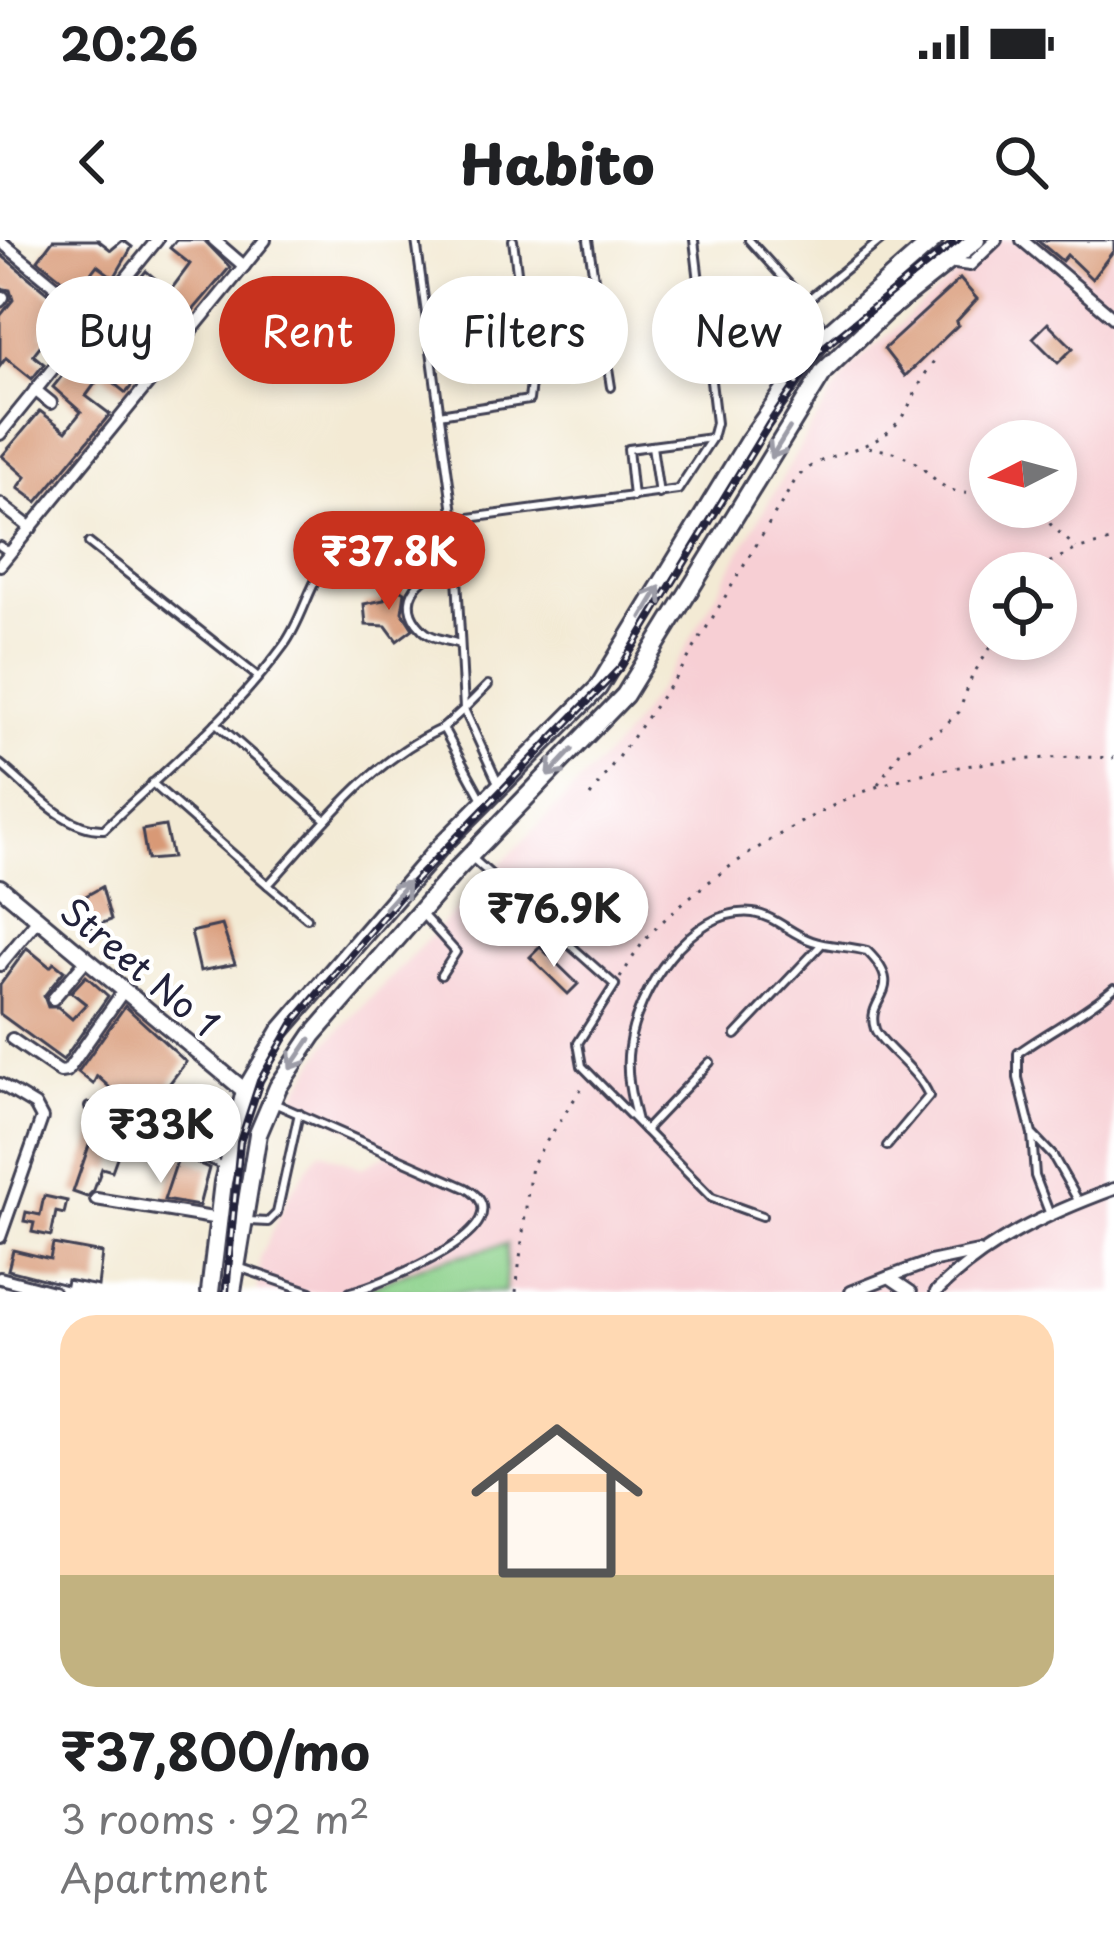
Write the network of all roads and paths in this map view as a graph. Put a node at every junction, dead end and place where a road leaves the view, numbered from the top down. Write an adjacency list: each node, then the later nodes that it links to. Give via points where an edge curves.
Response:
1 (157, 240): 18 (street)
2 (214, 240): 16 (street)
3 (265, 240): 16 (street)
4 (416, 240): 29 (lane)
5 (513, 240): 29 (lane, via 529,400)
6 (588, 240): 26 (lane)
7 (694, 240): 31 (lane)
8 (749, 240): 19 (lane)
9 (881, 240): 20 (lane)
10 (934, 240): 23 (main road)
11 (976, 240): 15 (main road)
12 (996, 240): 15 (street, via 970,265)
13 (1022, 240): 21 (street)
14 (0, 241): 17 (street)
15 (948, 262): 52 (main road, one-way to 52, via 824,371)
16 (244, 266): 40 (street)
17 (43, 276)
18 (128, 276)
19 (782, 276)
20 (824, 286)
21 (1114, 317)
22 (824, 330): 23 (lane)
23 (827, 334): 50 (main road, one-way to 23, via 748,442)
24 (934, 362): 33 (path, via 906,413)
25 (40, 384): 27 (street)
26 (611, 387)
27 (35, 390): 28 (street); 30 (street)
28 (51, 403)
29 (440, 414): 38 (lane)
30 (0, 434)
31 (712, 438): 32 (lane); 34 (lane, via 678,490)
32 (652, 446): 34 (lane); 36 (lane, via 628,448)
33 (866, 446): 35 (path, via 894,451 945,490); 62 (path, via 822,460 796,479 682,670)
34 (659, 494): 36 (lane)
35 (969, 495)
36 (633, 497): 38 (lane)
37 (0, 504): 40 (street)
38 (454, 520): 47 (lane); 51 (lane, via 361,536 341,547 318,573 287,642)
39 (1054, 528): 44 (path)
40 (31, 529): 43 (street)
41 (1114, 540): 44 (path)
42 (89, 543): 51 (lane)
43 (5, 549): 46 (street)
44 (1077, 549): 45 (path)
45 (1071, 552)
46 (0, 565)
47 (456, 567): 48 (lane); 48 (lane, via 423,577 411,604 421,628)
48 (460, 644): 54 (lane)
49 (982, 660): 60 (path, via 959,712 900,752)
50 (613, 663): 52 (main road); 61 (main road)
51 (257, 676): 55 (lane)
52 (634, 679): 65 (main road, one-way to 65)
53 (488, 685): 54 (lane)
54 (464, 709): 56 (lane); 61 (lane)
55 (216, 723): 59 (lane); 64 (lane)
56 (443, 728): 63 (lane); 64 (lane, via 407,744)
57 (1114, 758): 60 (path, via 985,763)
58 (0, 764): 59 (lane, via 90,830 104,829)
59 (152, 783): 66 (lane)
60 (878, 786): 77 (path, via 769,840 698,893 646,939)
61 (500, 787): 63 (main road)
62 (590, 796)
63 (483, 802): 72 (main road, one-way to 63)
64 (326, 820): 66 (lane)
65 (470, 856): 68 (main road); 77 (lane)
66 (268, 885): 69 (lane)
67 (0, 886): 70 (street, Street No 1)
68 (419, 911): 75 (main road); 76 (lane, via 456,952)
69 (307, 918)
70 (38, 919): 73 (street, Street No 1); 74 (street)
71 (822, 944): 81 (lane); 90 (lane, via 750,912 711,923 670,953 629,1044); 93 (lane, via 867,951 879,963 886,983 875,1029 929,1096)
72 (348, 950): 75 (main road); 86 (main road, via 280,1032)
73 (87, 959): 79 (street, Street No 1); 80 (street)
74 (0, 965)
75 (367, 969): 87 (main road, one-way to 87)
76 (441, 975)
77 (615, 985): 84 (lane, via 578,1043)
78 (1114, 988): 92 (lane, via 1018,1053)
79 (124, 990): 82 (street, via 67,1071); 86 (street, Street No 1)
80 (53, 999)
81 (736, 1035)
82 (12, 1040)
83 (710, 1062): 91 (lane)
84 (591, 1074): 90 (lane); 113 (path, via 531,1165)
85 (0, 1084): 96 (street, via 42,1118)
86 (244, 1091): 94 (main road)
87 (271, 1101): 89 (lane); 102 (main road, via 252,1155)
88 (89, 1108): 94 (lane)
89 (299, 1113): 102 (lane, via 277,1213 268,1222); 112 (lane, via 466,1188 485,1207 460,1241)
90 (637, 1121): 91 (lane)
91 (645, 1130): 100 (lane, via 712,1198)
92 (1032, 1134): 98 (lane); 99 (lane, via 1035,1176)
93 (887, 1146)
94 (227, 1168): 101 (main road)
95 (1114, 1189): 98 (street)
96 (6, 1199): 103 (street)
97 (95, 1199): 101 (street)
98 (1079, 1202): 99 (street)
99 (1050, 1215): 104 (street)
100 (762, 1216)
101 (219, 1219): 109 (main road)
102 (243, 1221): 105 (main road)
103 (0, 1238)
104 (984, 1252): 106 (street); 116 (street)
105 (237, 1267): 110 (main road); 111 (lane)
106 (889, 1277): 114 (street); 115 (street)
107 (0, 1278): 108 (street)
108 (53, 1292)
109 (211, 1292)
110 (232, 1292)
111 (311, 1292)
112 (350, 1292)
113 (516, 1292)
114 (851, 1292)
115 (911, 1292)
116 (936, 1292)

